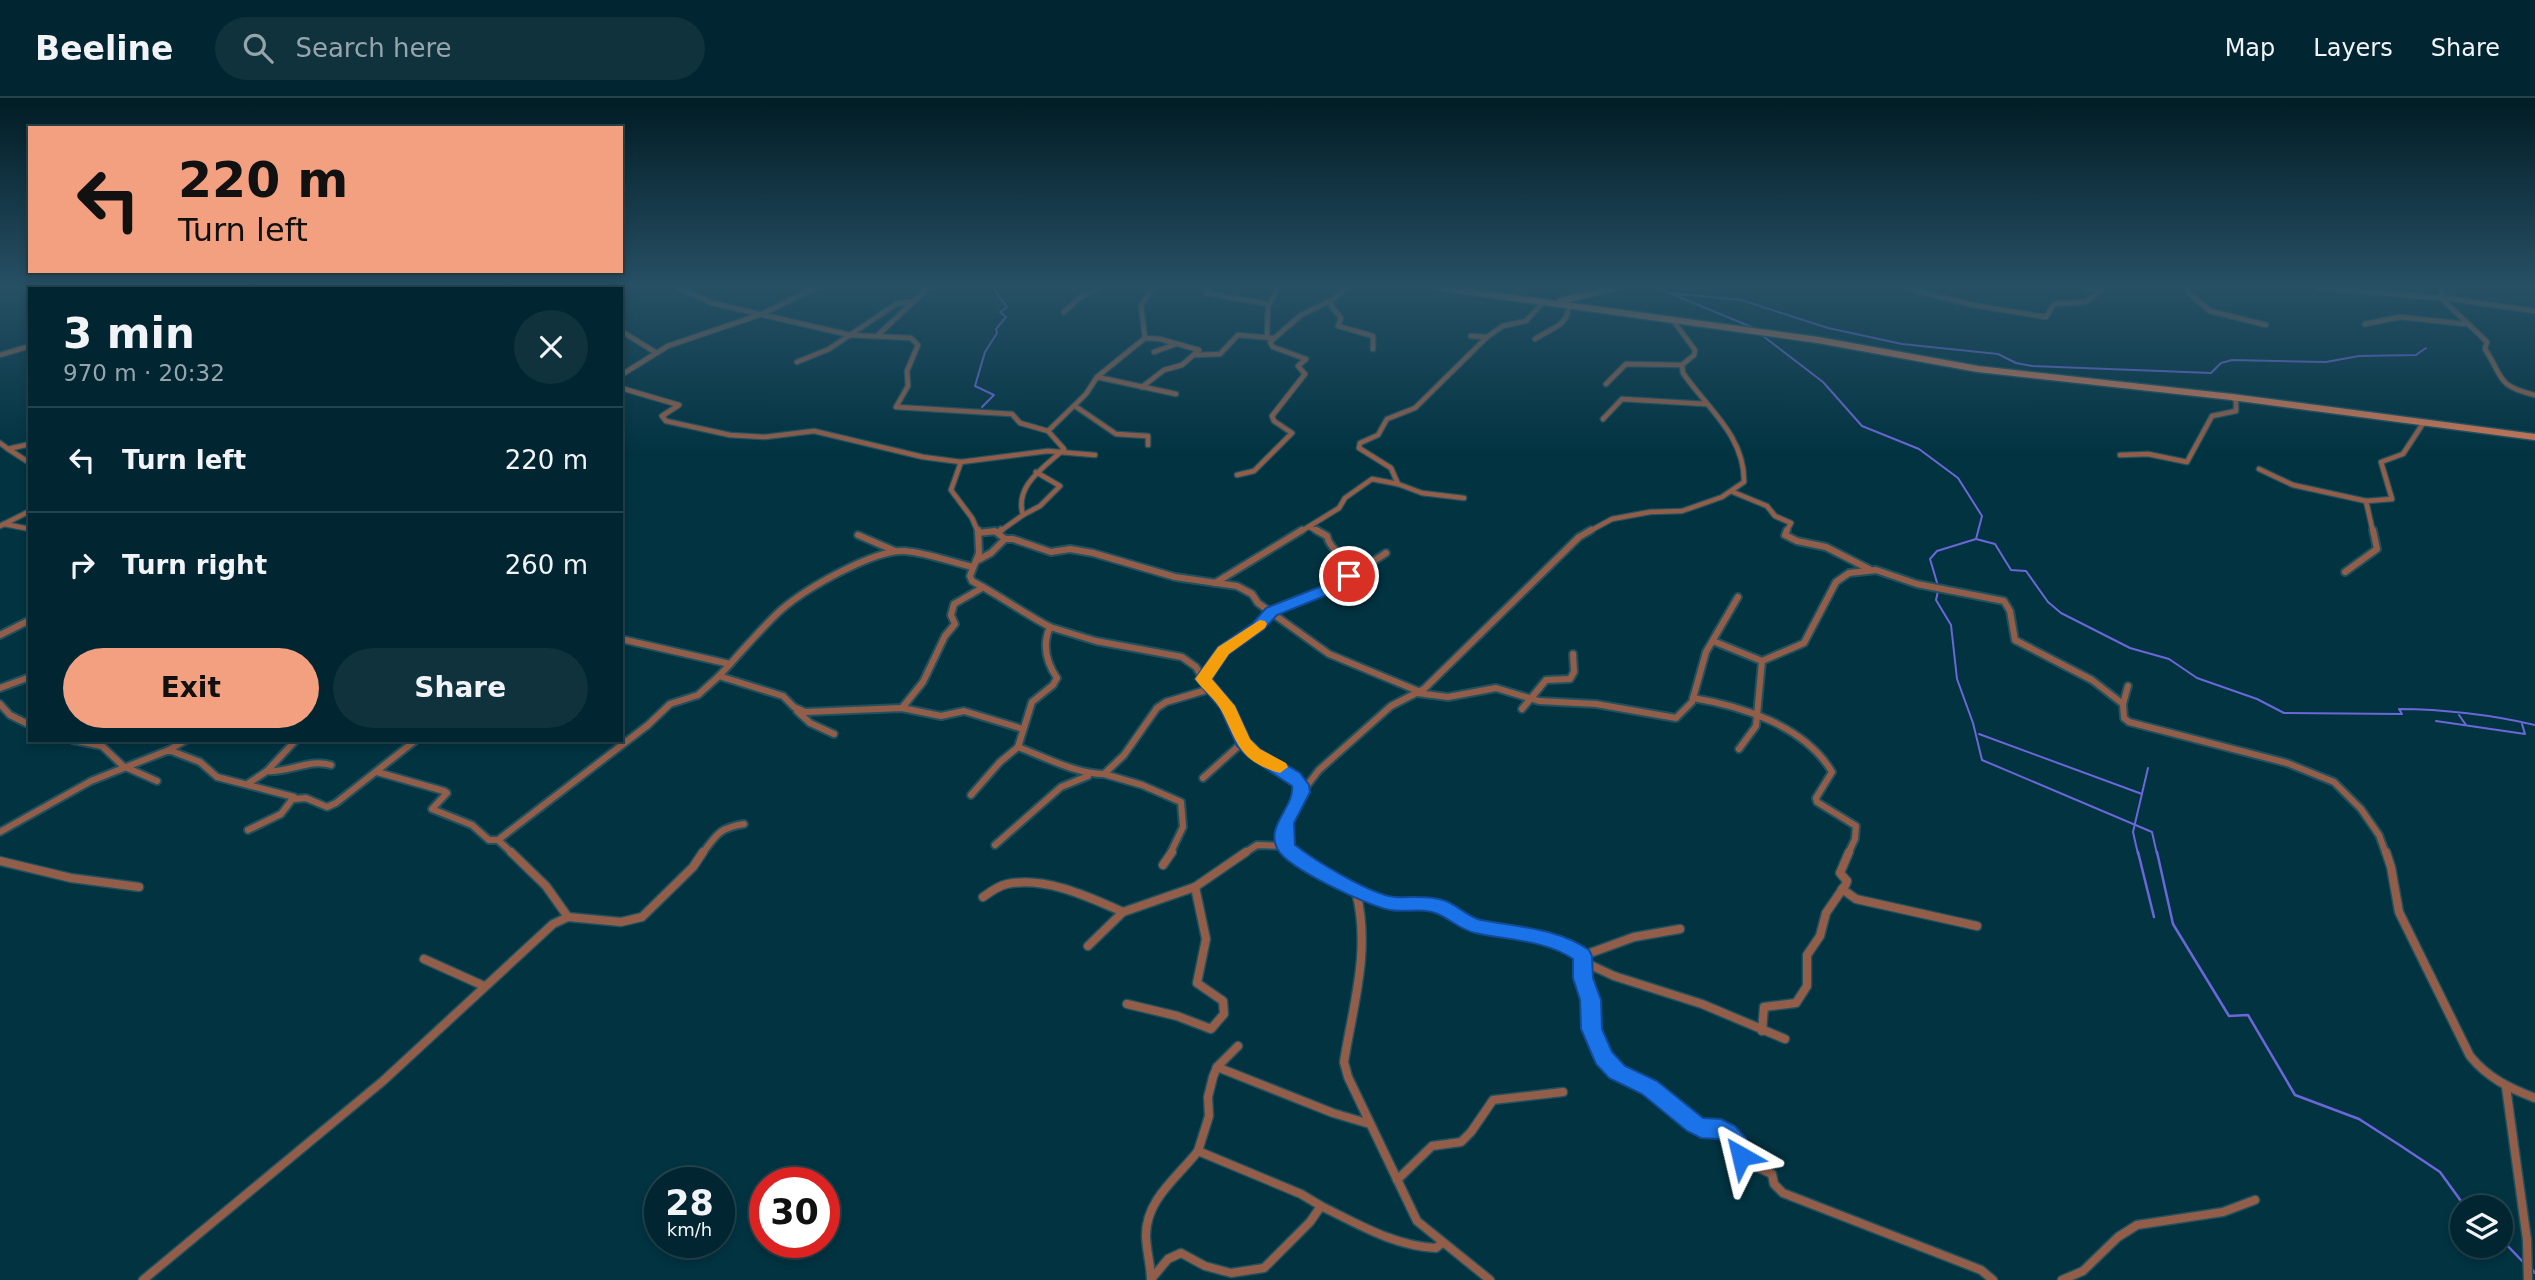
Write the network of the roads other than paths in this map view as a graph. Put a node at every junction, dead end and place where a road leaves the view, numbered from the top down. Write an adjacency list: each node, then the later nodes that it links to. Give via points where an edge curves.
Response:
1 (641, 343): 17 (street)
2 (677, 343): 17 (street)
3 (838, 343): 21 (street)
4 (916, 343): 35 (street, via 907,371 908,386 896,407 1007,414)
5 (1139, 343): 24 (street)
6 (1172, 343): 14 (street)
7 (1230, 343): 20 (street, via 1220,354)
8 (1271, 343): 47 (street, via 1306,359 1298,366 1306,374 1272,416 1292,433 1254,471)
9 (1373, 343): 16 (street)
10 (1481, 343): 48 (street, via 1415,408 1387,419 1378,435 1360,443 1359,448 1391,468)
11 (1690, 343): 22 (street, via 1694,355)
12 (1835, 343): 30 (street, via 1978,369)
13 (2487, 343): 29 (street, via 2485,349 2500,379)
14 (1176, 344): 18 (street); 20 (street, via 1198,349)
15 (28, 347): 19 (street)
16 (1373, 349)
17 (655, 352): 23 (street)
18 (1154, 352)
19 (0, 355)
20 (1195, 355): 26 (street)
21 (797, 362)
22 (1682, 365): 25 (street, via 1626,364); 31 (street)
23 (623, 374)
24 (1097, 377): 26 (street); 32 (street)
25 (1606, 384)
26 (1142, 387): 28 (street)
27 (623, 389): 43 (street, via 679,405 662,418 694,429 765,438 814,431 923,457)
28 (1176, 394)
29 (2535, 395)
30 (2232, 397): 34 (street); 42 (street, via 2236,411 2212,416 2187,462 2148,454)
31 (1706, 404): 33 (street, via 1629,397); 49 (street, via 1738,448 1745,480)
32 (1074, 406): 35 (street); 38 (street, via 1116,434 1148,436)
33 (1603, 419)
34 (2424, 422): 36 (street); 51 (street, via 2403,454 2382,462 2391,500)
35 (1048, 431): 40 (street, via 1063,444)
36 (2535, 438)
37 (28, 444): 39 (street)
38 (1148, 445)
39 (3, 446): 44 (street)
40 (1062, 452): 41 (street); 43 (street); 46 (street)
41 (1096, 455)
42 (2120, 455)
43 (961, 461): 58 (street, via 951,490)
44 (28, 462)
45 (2259, 469): 51 (street, via 2291,483)
46 (1036, 472): 53 (street, via 1020,502); 53 (street, via 1060,486)
47 (1237, 475)
48 (1398, 484): 50 (street, via 1422,493); 55 (street, via 1372,479)
49 (1733, 492): 65 (street, via 1768,506 1791,523 1785,535 1826,547); 85 (street, via 1682,511 1639,513 1595,526 1564,550)
50 (1464, 498)
51 (2366, 501): 66 (street, via 2377,549)
52 (28, 512): 54 (street)
53 (1023, 515): 57 (street)
54 (2, 525): 56 (street)
55 (1309, 527): 64 (street, via 1327,536 1328,543); 67 (street)
56 (28, 529)
57 (999, 532): 58 (street); 60 (street)
58 (978, 533): 63 (street, via 981,543)
59 (858, 535): 61 (street)
60 (1004, 539): 63 (street); 67 (street, via 1051,552 1070,548 1175,577)
61 (896, 551): 63 (street); 78 (street, via 856,565 799,596 769,620)
62 (1386, 553): 64 (street, via 1363,568)
63 (974, 564): 68 (street, via 970,576)
64 (1352, 568): 70 (street, via 1335,586)
65 (1871, 570): 77 (street, via 1849,573 1836,582 1804,643); 89 (street, via 2004,601 2015,640 2092,680)
66 (2345, 572)
67 (1215, 583): 70 (street, via 1246,589)
68 (982, 588): 72 (street); 91 (street, via 954,604 951,615 955,624 944,635 926,679)
69 (1738, 597): 75 (street)
70 (1272, 612): 81 (street, via 1223,650); 85 (street, via 1329,654)
71 (28, 621): 73 (street)
72 (1050, 627): 81 (street, via 1182,657); 95 (street, via 1047,665 1057,678 1031,702)
73 (0, 635)
74 (623, 639): 78 (street)
75 (1713, 641): 77 (street); 86 (street)
76 (1573, 654): 87 (street, via 1570,678 1546,680)
77 (1762, 661): 93 (street)
78 (730, 664): 79 (street)
79 (719, 676): 90 (street, via 783,696); 120 (street, via 698,695 670,704)
80 (28, 678): 83 (street)
81 (1203, 679): 84 (street)
82 (2129, 686): 89 (street)
83 (0, 688)
84 (1210, 689): 101 (street, via 1227,706); 109 (street, via 1157,708 1124,755)
85 (1418, 692): 87 (street, via 1448,697 1496,688); 114 (street, via 1391,706 1329,759)
86 (1693, 698): 87 (street, via 1676,718 1615,706); 93 (street, via 1730,704)
87 (1533, 700): 92 (street)
88 (0, 704): 94 (street)
89 (2123, 704): 143 (street, via 2129,722 2273,758 2334,782 2354,801 2379,835 2391,867 2399,912 2470,1056)
90 (794, 707): 91 (street, via 814,713); 96 (street, via 810,723)
91 (902, 708): 95 (street, via 930,715 964,711)
92 (1522, 709)
93 (1758, 715): 103 (street, via 1751,736); 127 (street, via 1788,730 1832,772 1817,802 1856,826 1857,836 1841,867 1847,881)
94 (28, 724)
95 (1023, 729): 102 (street)
96 (834, 734)
97 (83, 742): 106 (street, via 102,746)
98 (183, 742): 104 (street)
99 (294, 742): 107 (street)
100 (414, 742): 108 (street)
101 (1243, 742): 111 (street); 114 (street, via 1294,777)
102 (1018, 747): 110 (street); 115 (street)
103 (1739, 749)
104 (169, 750): 106 (street); 113 (street, via 200,762 216,778)
105 (331, 765): 107 (street, via 320,762 284,772)
106 (123, 766): 112 (street); 119 (street)
107 (267, 771): 113 (street)
108 (377, 772): 116 (street, via 327,807 306,798); 120 (street, via 444,791 447,793 432,809 472,825 489,840)
109 (1104, 774): 110 (street); 124 (street, via 1181,802 1183,829)
110 (1090, 776): 122 (street, via 1060,787)
111 (1203, 778)
112 (157, 781)
113 (248, 783): 116 (street)
114 (1301, 792): 121 (street, via 1285,823)
115 (971, 795)
116 (295, 799): 118 (street, via 275,818)
117 (744, 824): 131 (street, via 718,832 693,867 642,917 621,922)
118 (248, 830)
119 (0, 832)
120 (498, 840): 131 (street, via 546,886)
121 (1284, 842): 126 (street, via 1282,846 1257,845); 128 (street, via 1302,861)
122 (995, 845)
123 (0, 861): 125 (street, via 71,878)
124 (1163, 865)
125 (139, 887)
126 (1195, 887): 130 (street); 138 (street, via 1206,939 1198,983 1223,1001 1224,1014 1211,1029)
127 (1842, 889): 132 (street, via 1856,900); 139 (street, via 1807,955 1804,994 1796,1003 1764,1007)
128 (1356, 892): 136 (street, via 1394,904 1440,906 1472,925 1555,941); 146 (street, via 1363,914 1362,950 1344,1062)
129 (983, 897): 130 (street, via 1001,886 1030,883)
130 (1124, 912): 134 (street)
131 (568, 917): 137 (street, via 553,924)
132 (1977, 926)
133 (1680, 929): 136 (street, via 1634,937)
134 (1088, 946)
135 (424, 959): 137 (street)
136 (1583, 959): 139 (street); 155 (street, via 1592,1029 1604,1057 1617,1072 1649,1088 1695,1125 1721,1129 1733,1137 1745,1161 1772,1174 1774,1184 1783,1192 1981,1270)
137 (485, 986): 153 (street, via 320,1135)
138 (1127, 1004)
139 (1762, 1031): 140 (street)
140 (1785, 1039)
141 (1238, 1046): 142 (street)
142 (1217, 1067): 146 (street); 147 (street)
143 (2506, 1087): 145 (street); 157 (street, via 2530,1263)
144 (1563, 1091): 148 (street, via 1493,1100 1479,1115 1471,1135 1457,1145 1432,1146)
145 (2535, 1098)
146 (1370, 1124): 148 (street)
147 (1198, 1151): 150 (street); 152 (street, via 1156,1197 1151,1209 1147,1247)
148 (1397, 1180): 151 (street, via 1417,1221)
149 (2255, 1200): 156 (street, via 2223,1212 2125,1229 2093,1262)
150 (1321, 1206): 151 (street, via 1382,1236 1417,1247 1436,1248); 152 (street, via 1264,1268 1231,1273 1181,1253 1168,1259)
151 (1442, 1242): 154 (street)
152 (1152, 1279)
153 (144, 1280)
154 (1490, 1280)
155 (1993, 1280)
156 (2062, 1280)
157 (2528, 1280)

